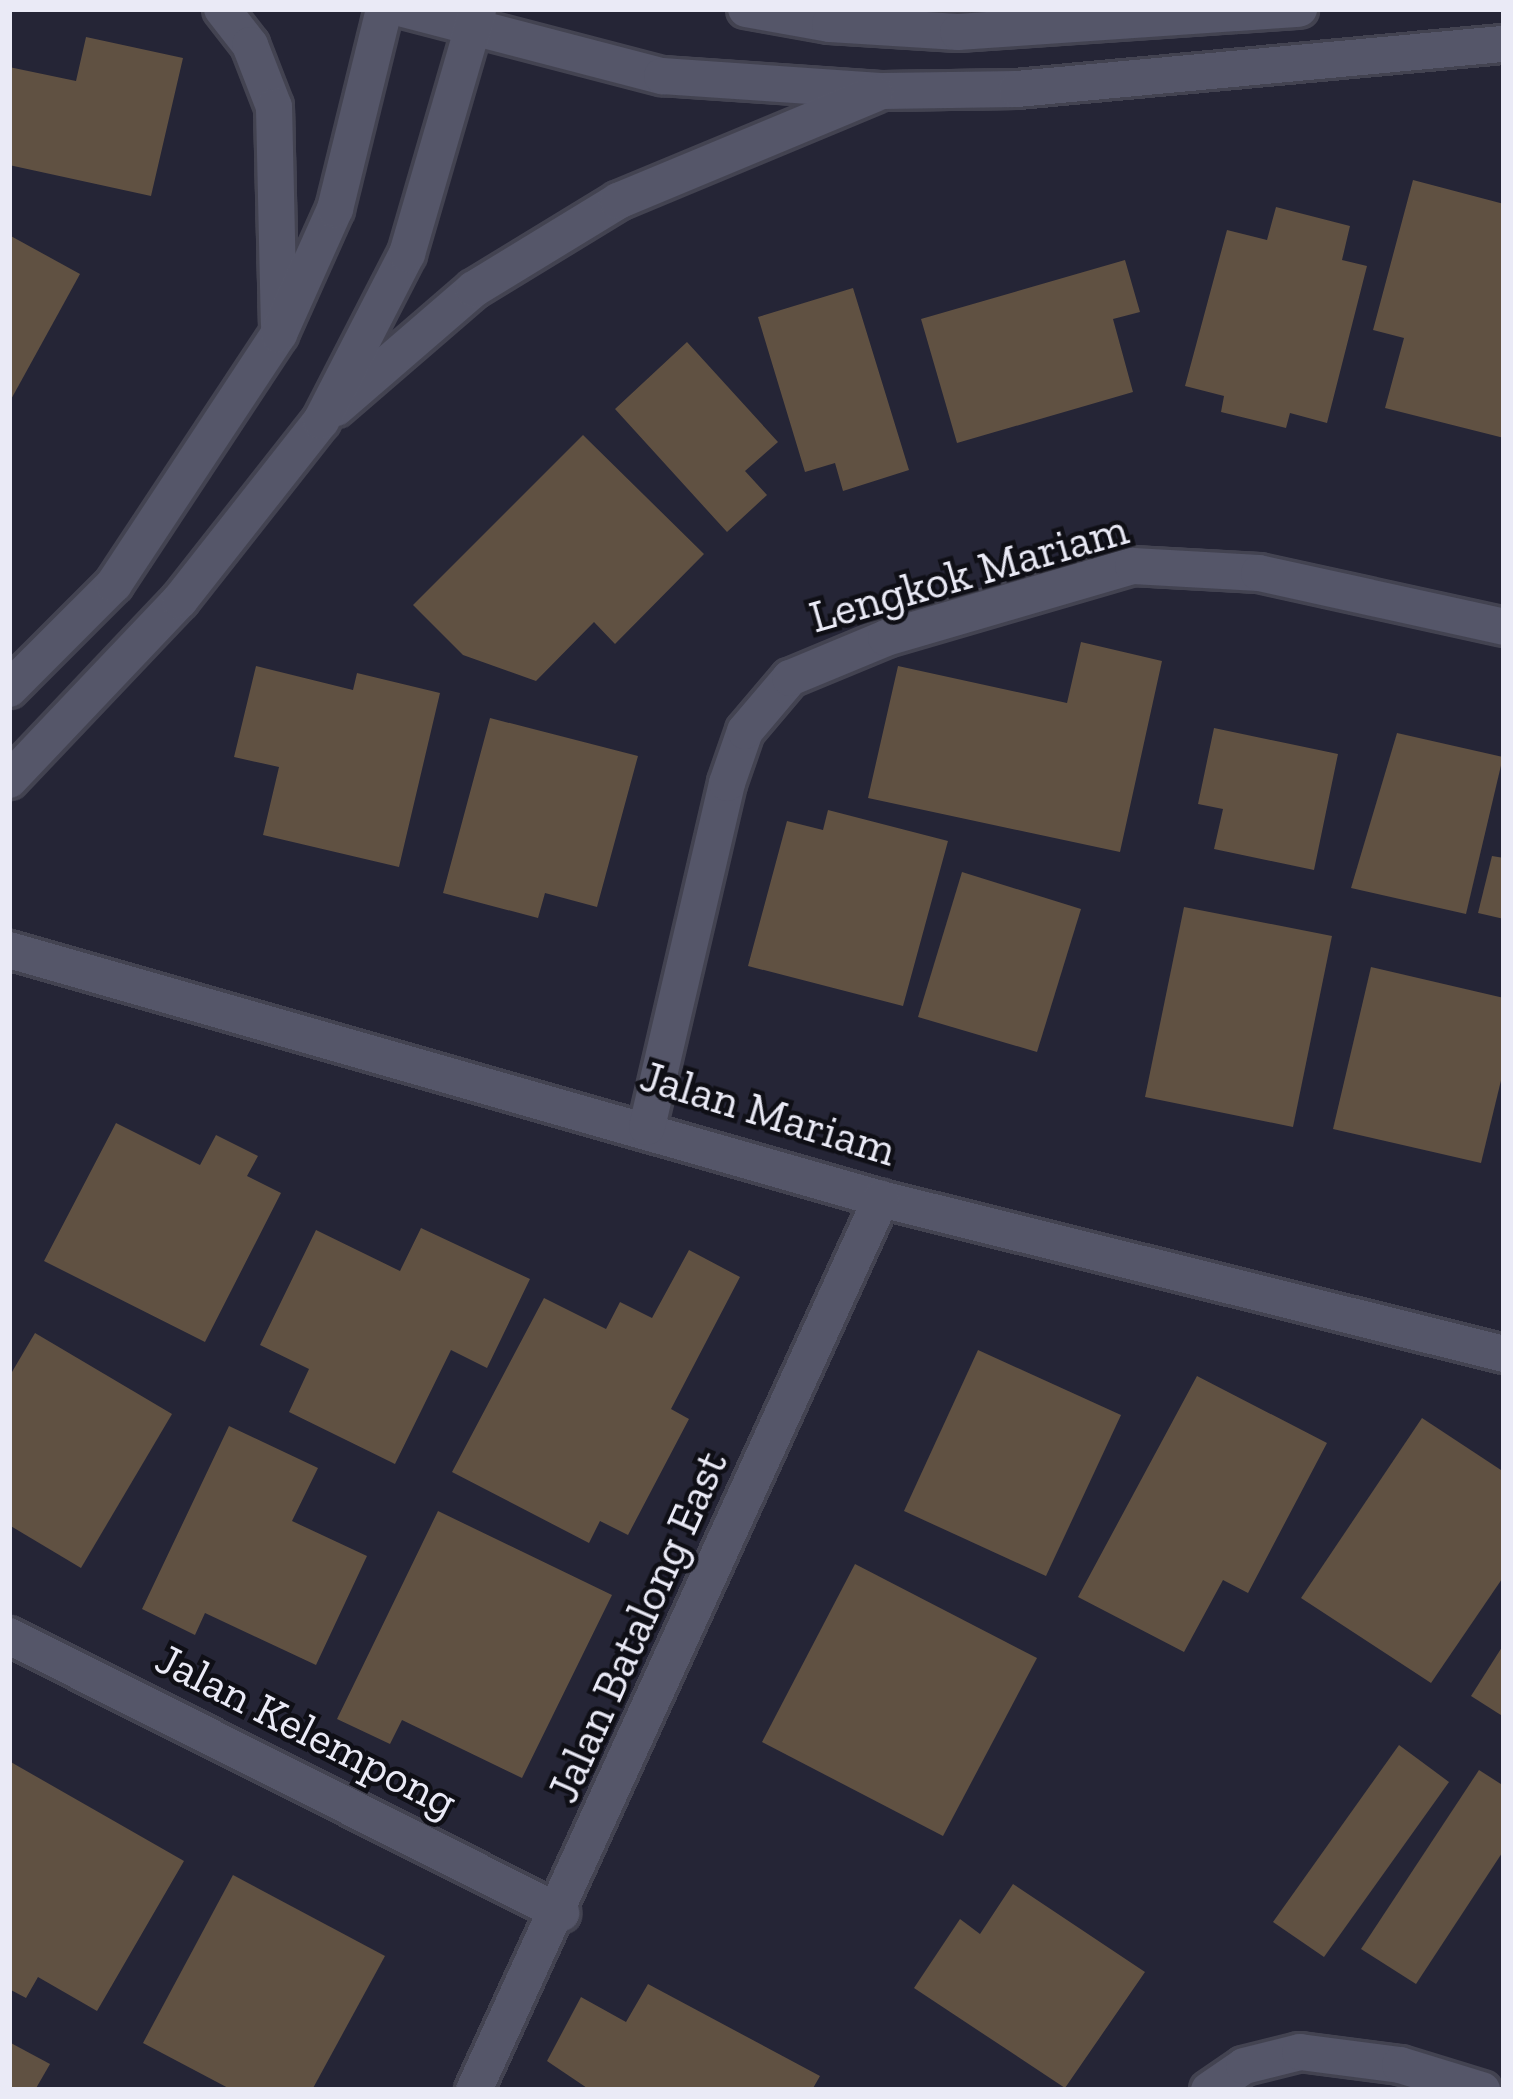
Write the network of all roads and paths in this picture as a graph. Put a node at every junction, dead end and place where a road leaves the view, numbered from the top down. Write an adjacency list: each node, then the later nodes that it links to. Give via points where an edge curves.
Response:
1 (222, 9): 9 (street, via 250,44 274,107)
2 (385, 9): 9 (street, via 335,209)
3 (404, 9): 6 (street)
4 (746, 9): 5 (street, via 958,32)
5 (1299, 9)
6 (476, 20): 8 (street, via 662,76); 10 (street, via 407,254)
7 (1504, 44): 8 (street, via 1017,89)
8 (884, 91): 10 (street, via 618,201 475,289)
9 (279, 334): 12 (street, via 114,584)
10 (321, 421): 13 (street, via 180,600)
11 (1504, 627): 15 (street, Lengkok Mariam, via 1259,573 1133,566 886,638 790,678 745,730 727,784)
12 (9, 689)
13 (9, 781)
14 (9, 950): 15 (street, Jalan Mariam)
15 (647, 1127): 16 (street, Jalan Mariam)
16 (881, 1199): 17 (street, Jalan Mariam); 19 (street, Jalan Batalong East)
17 (1504, 1354)
18 (9, 1636): 19 (street, Jalan Kelempong)
19 (561, 1912): 20 (street, Jalan Batalong East)
20 (474, 2090)
21 (1209, 2090): 22 (street, via 1244,2066 1300,2052 1400,2065)
22 (1482, 2090)

